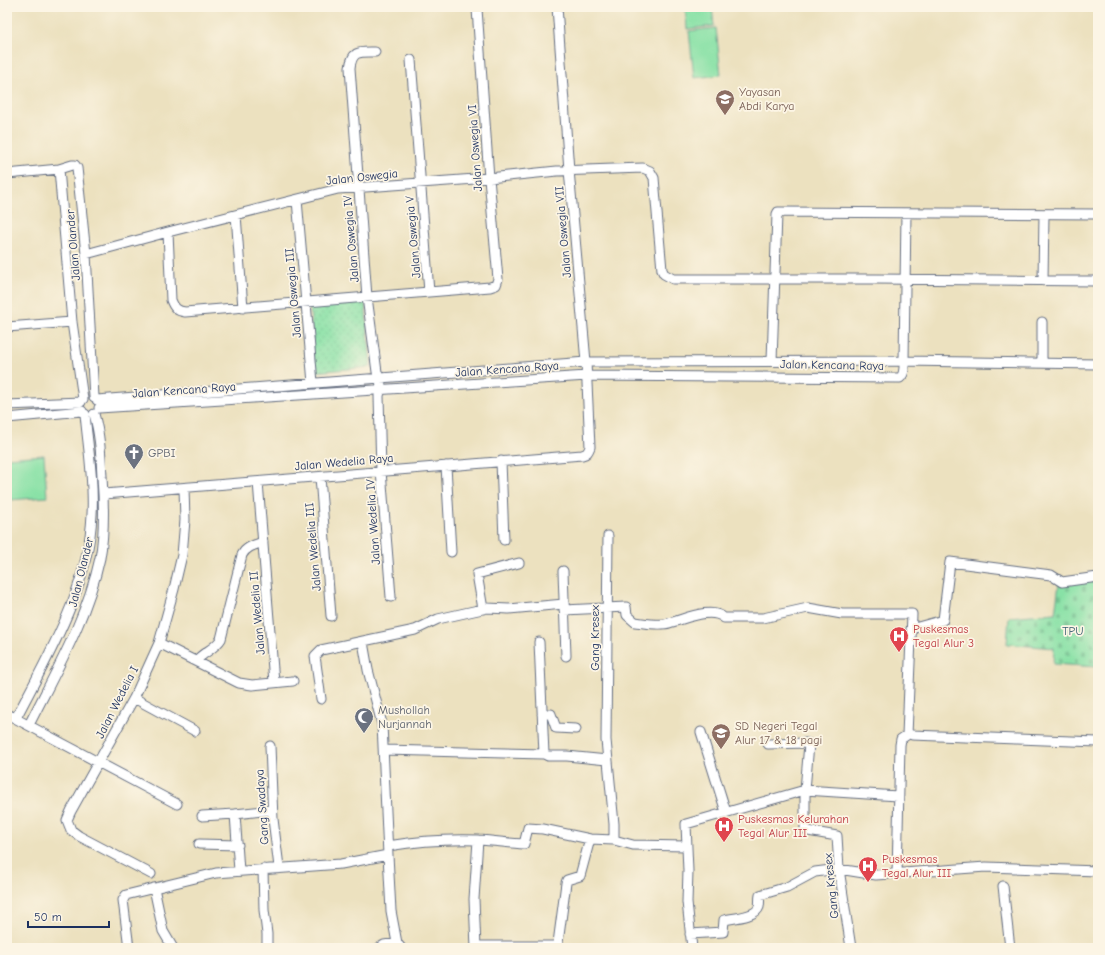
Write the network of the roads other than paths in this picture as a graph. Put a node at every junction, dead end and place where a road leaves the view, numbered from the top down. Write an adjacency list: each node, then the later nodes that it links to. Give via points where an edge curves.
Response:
1 (557, 7): 6 (street, Jalan Oswegia VII)
2 (477, 9): 8 (street, Jalan Oswegia VI)
3 (375, 52): 10 (street, Jalan Oswegia IV, via 360,52 351,59)
4 (412, 60): 9 (street, Jalan Oswegia V)
5 (59, 169): 7 (street); 17 (street, Jalan Olander, via 75,165 78,168); 26 (street, Jalan Olander)
6 (569, 170): 8 (street, Jalan Oswegia); 18 (street, Jalan Oswegia, via 643,168 650,171 654,178 662,270 668,277); 31 (street, Jalan Oswegia VII)
7 (7, 174)
8 (489, 178): 9 (street, Jalan Oswegia); 22 (street, Jalan Oswegia VI, via 498,279 496,285)
9 (420, 183): 10 (street, Jalan Oswegia); 22 (street, Jalan Oswegia V)
10 (359, 187): 11 (street, Jalan Oswegia, via 338,189); 23 (street, Jalan Oswegia IV)
11 (297, 200): 15 (street, Jalan Oswegia); 24 (street, Jalan Oswegia III)
12 (906, 212): 13 (street); 18 (street, via 778,212); 19 (street)
13 (1044, 214): 14 (street); 20 (street)
14 (1098, 214)
15 (236, 215): 16 (street, Jalan Oswegia); 25 (street)
16 (168, 232): 17 (street, Jalan Oswegia); 25 (street, via 173,306 178,311 185,312)
17 (86, 254): 38 (street, Jalan Olander)
18 (774, 279): 19 (street, Jalan Oswegia); 29 (street)
19 (905, 279): 20 (street, Jalan Oswegia); 30 (street)
20 (1043, 281): 21 (street, Jalan Oswegia)
21 (1098, 281)
22 (429, 292): 23 (street)
23 (367, 297): 24 (street); 35 (street, Jalan Oswegia IV)
24 (306, 302): 25 (street); 36 (street, Jalan Oswegia III)
25 (243, 308)
26 (72, 322): 28 (street); 38 (street, Jalan Olander)
27 (1042, 322): 32 (street)
28 (7, 327)
29 (772, 361): 30 (street, Jalan Kencana Raya); 31 (street, Jalan Kencana Raya)
30 (904, 361): 32 (street, Jalan Kencana Raya); 34 (street, Jalan Kencana Raya, via 902,376 896,378)
31 (586, 362): 34 (street, Jalan Oswegia VII); 35 (street, Jalan Kencana Raya)
32 (1042, 363): 33 (street, Jalan Kencana Raya)
33 (1098, 364)
34 (587, 376): 37 (street, Jalan Kencana Raya); 41 (street, Jalan Oswegia VII, via 590,447)
35 (378, 377): 36 (street, Jalan Kencana Raya); 37 (street, Jalan Oswegia IV)
36 (313, 383): 38 (street, Jalan Kencana Raya)
37 (379, 392): 38 (street, Jalan Kencana Raya); 44 (street, Jalan Wedelia IV)
38 (89, 405): 39 (street, Jalan Kencana Raya); 40 (street, Jalan Kencana Raya); 48 (street, Jalan Olander, via 100,441); 73 (street, Jalan Olander, via 92,514 86,555 77,591 64,624)
39 (7, 406)
40 (7, 418)
41 (585, 454): 42 (street, Jalan Wedelia Raya)
42 (501, 462): 43 (street, Jalan Wedelia Raya); 50 (street)
43 (446, 466): 44 (street, Jalan Wedelia Raya); 52 (street)
44 (381, 471): 45 (street, Jalan Wedelia Raya); 56 (street, Jalan Wedelia IV)
45 (320, 477): 46 (street, Jalan Wedelia Raya); 60 (street, Jalan Wedelia III)
46 (258, 482): 47 (street, Jalan Wedelia Raya); 51 (street, Jalan Wedelia II)
47 (184, 488): 48 (street, Jalan Wedelia Raya); 64 (street, Jalan Wedelia I, via 182,555)
48 (104, 494): 74 (street, Jalan Olander, via 100,558 90,594 77,630)
49 (608, 536): 58 (street, Gang Kresex)
50 (504, 540)
51 (263, 542): 66 (street, Jalan Wedelia II, via 247,548 242,555 221,639); 68 (street, Jalan Wedelia II)
52 (451, 552)
53 (519, 563): 59 (street, via 477,574)
54 (563, 571): 57 (street)
55 (1098, 577): 61 (street, via 1062,582 1051,575 950,562 943,620)
56 (391, 597)
57 (564, 607): 58 (street); 59 (street); 65 (street)
58 (607, 608): 61 (street, via 626,607 627,615 635,622 669,624 704,613 724,618 763,618 808,608 842,614 912,614); 84 (street, Gang Kresex)
59 (483, 609): 62 (street, via 438,619 414,630)
60 (331, 616)
61 (911, 628): 87 (street, via 907,736 901,739 900,745)
62 (363, 642): 70 (street, via 317,652 315,662); 82 (street, via 382,724)
63 (539, 642): 72 (street)
64 (159, 643): 66 (street); 69 (street, Jalan Wedelia I)
65 (566, 656)
66 (196, 661): 68 (street, via 246,685)
67 (293, 681): 68 (street)
68 (274, 682)
69 (134, 698): 76 (street); 85 (street, Jalan Wedelia I)
70 (321, 699)
71 (7, 714): 73 (street)
72 (542, 714): 75 (street, via 550,714 556,728); 83 (street)
73 (16, 718): 74 (street)
74 (29, 725): 85 (street)
75 (576, 729)
76 (195, 731)
77 (701, 732): 90 (street)
78 (912, 735): 79 (street)
79 (1098, 742)
80 (768, 744): 86 (street, Gang Kresex, via 808,743)
81 (270, 746): 89 (street, Gang Swadaya)
82 (384, 750): 83 (street); 98 (street)
83 (544, 754): 84 (street)
84 (607, 760): 95 (street, Gang Kresex)
85 (98, 763): 88 (street); 106 (street, Jalan Wedelia I, via 70,811 67,820 71,830)
86 (805, 790): 87 (street); 90 (street); 103 (street, Gang Kresex, via 805,829 837,836)
87 (898, 796): 107 (street)
88 (176, 804)
89 (272, 810): 91 (street); 101 (street, Gang Swadaya)
90 (726, 812): 99 (street, via 686,824)
91 (235, 814): 92 (street); 97 (street)
92 (202, 816)
93 (590, 839): 94 (street, via 528,828 524,844); 95 (street); 112 (street, via 580,876 567,880 566,883 556,946)
94 (478, 840): 98 (street, via 424,840); 112 (street, via 474,899)
95 (614, 840): 99 (street, via 633,845)
96 (199, 844): 97 (street)
97 (238, 845): 104 (street)
98 (388, 846): 100 (street)
99 (686, 846): 110 (street)
100 (388, 855): 101 (street, via 341,864); 111 (street, via 390,911)
101 (279, 867): 102 (street)
102 (263, 868): 104 (street); 115 (street)
103 (839, 869): 107 (street, via 876,875); 110 (street, via 815,872 787,887 760,895 756,913 724,920 723,932); 118 (street, Gang Kresex)
104 (239, 871): 109 (street, via 216,872)
105 (1098, 871): 107 (street, via 986,867)
106 (151, 874)
107 (897, 874)
108 (1003, 886): 119 (street)
109 (154, 888): 113 (street, via 124,897); 114 (street, via 163,931)
110 (690, 934): 117 (street)
111 (399, 946): 116 (street, via 384,945)
112 (476, 947)
113 (129, 948)
114 (173, 948)
115 (267, 948)
116 (378, 948)
117 (692, 948)
118 (851, 948)
119 (1010, 948)

